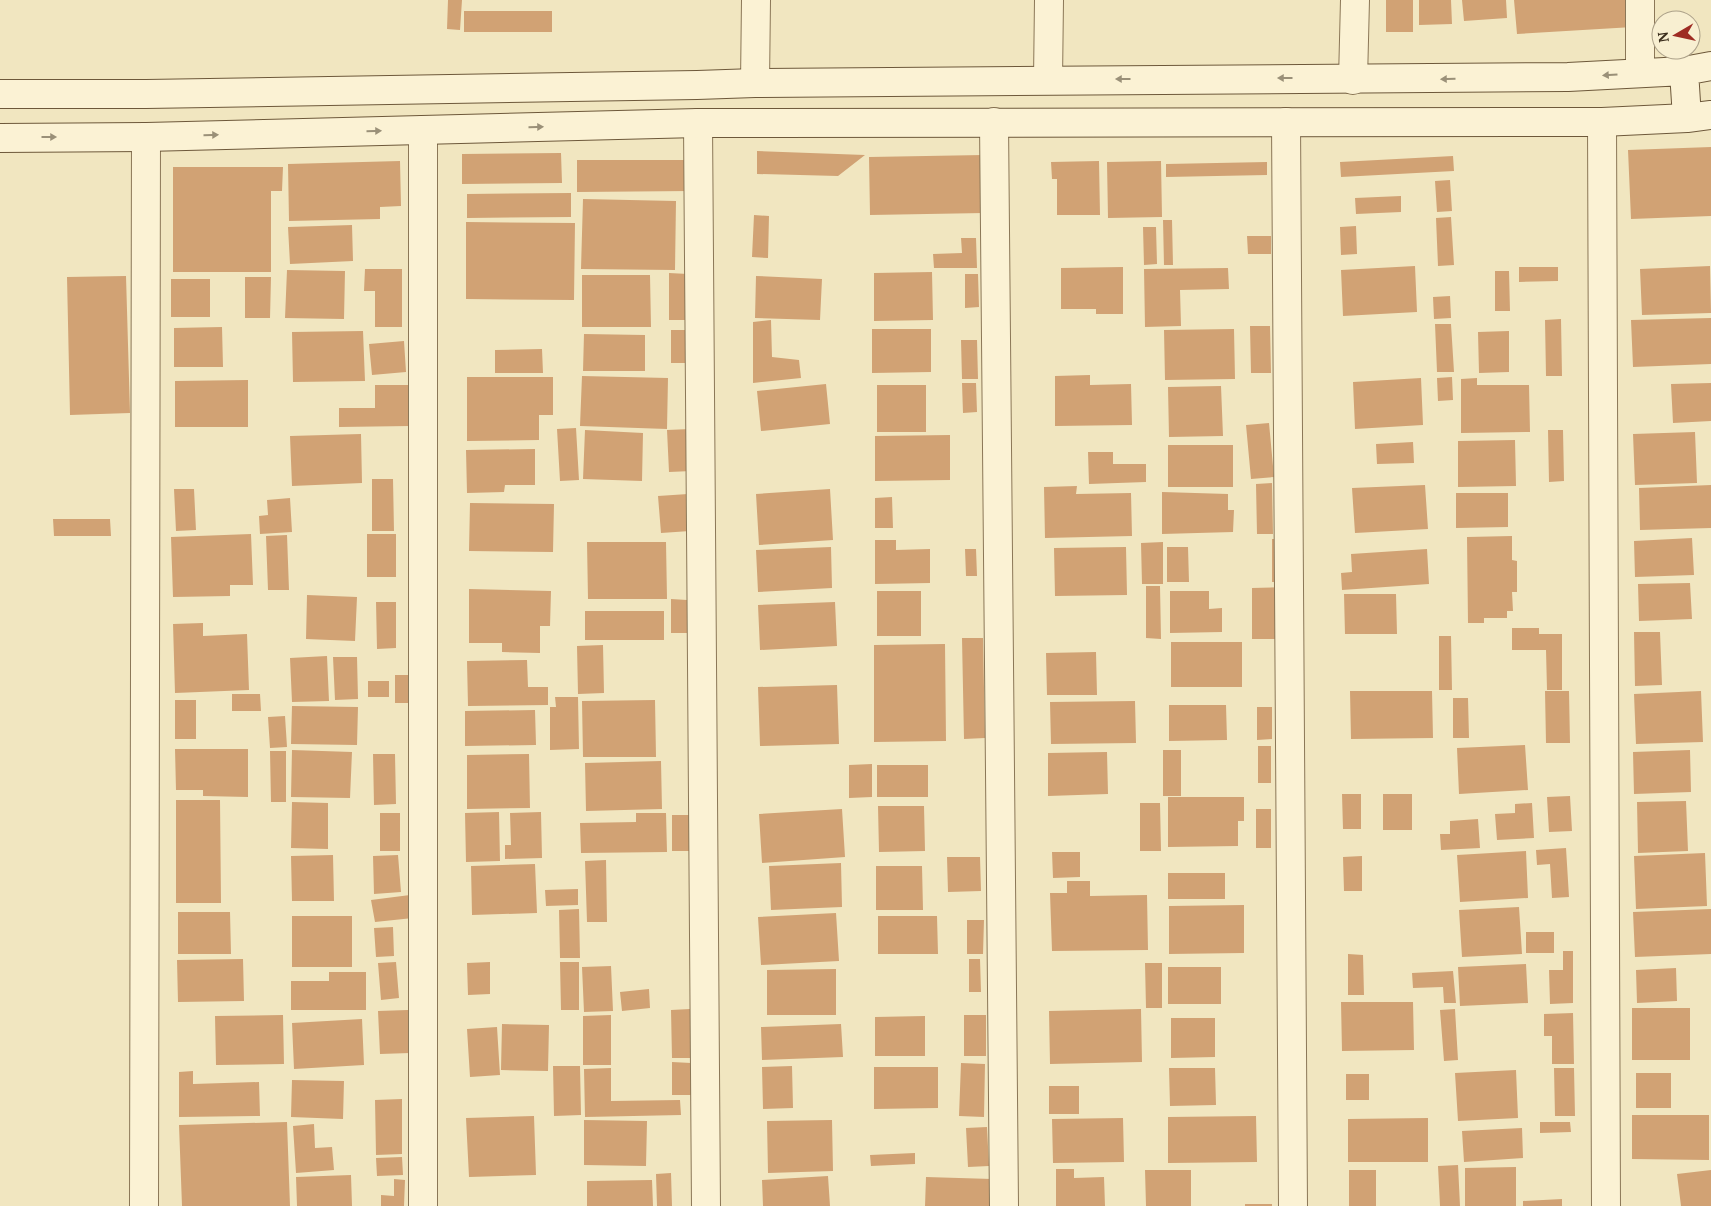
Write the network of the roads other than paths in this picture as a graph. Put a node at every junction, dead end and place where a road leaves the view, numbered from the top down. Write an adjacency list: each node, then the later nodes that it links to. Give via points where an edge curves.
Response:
1 (756, 0): 10 (street)
2 (1049, 0): 8 (street)
3 (1355, 0): 9 (street)
4 (1640, 0): 7 (street)
5 (1711, 66): 6 (street)
6 (1684, 70): 7 (street); 12 (street)
7 (1640, 72): 9 (street, one-way to 9, via 1568,78)
8 (1048, 80): 9 (street, one-way to 8); 10 (street)
9 (1354, 80)
10 (755, 82): 11 (street)
11 (0, 94)
12 (1699, 116): 15 (street)
13 (994, 122): 14 (street); 16 (street); 23 (street)
14 (1286, 122): 15 (street); 24 (street)
15 (1602, 122): 25 (street)
16 (698, 123): 17 (street, one-way to 16); 22 (street)
17 (423, 130): 18 (street, one-way to 17); 21 (street)
18 (146, 137): 19 (street, one-way to 18); 20 (street)
19 (0, 138)
20 (144, 1206)
21 (423, 1206)
22 (706, 1206)
23 (1004, 1206)
24 (1293, 1206)
25 (1606, 1206)

